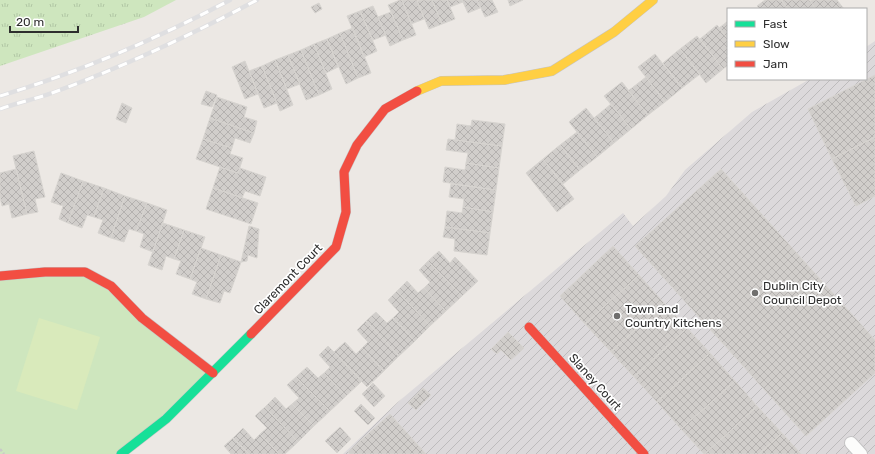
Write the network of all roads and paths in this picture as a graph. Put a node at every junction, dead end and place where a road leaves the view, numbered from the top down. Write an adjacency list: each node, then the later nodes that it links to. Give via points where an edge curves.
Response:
1 (652, 0): 4 (street, Claremont Court, via 614,32 552,71 504,80 441,81 385,109 357,145 344,172 346,212 336,247)
2 (0, 276): 4 (street, via 85,272 111,286 142,318)
3 (529, 327): 9 (street, Slaney Court)
4 (213, 373): 8 (street, Claremont Court, via 166,419)
5 (852, 443): 10 (lane)
6 (0, 448): 7 (path)
7 (4, 454)
8 (121, 454)
9 (644, 454)
10 (861, 454)

